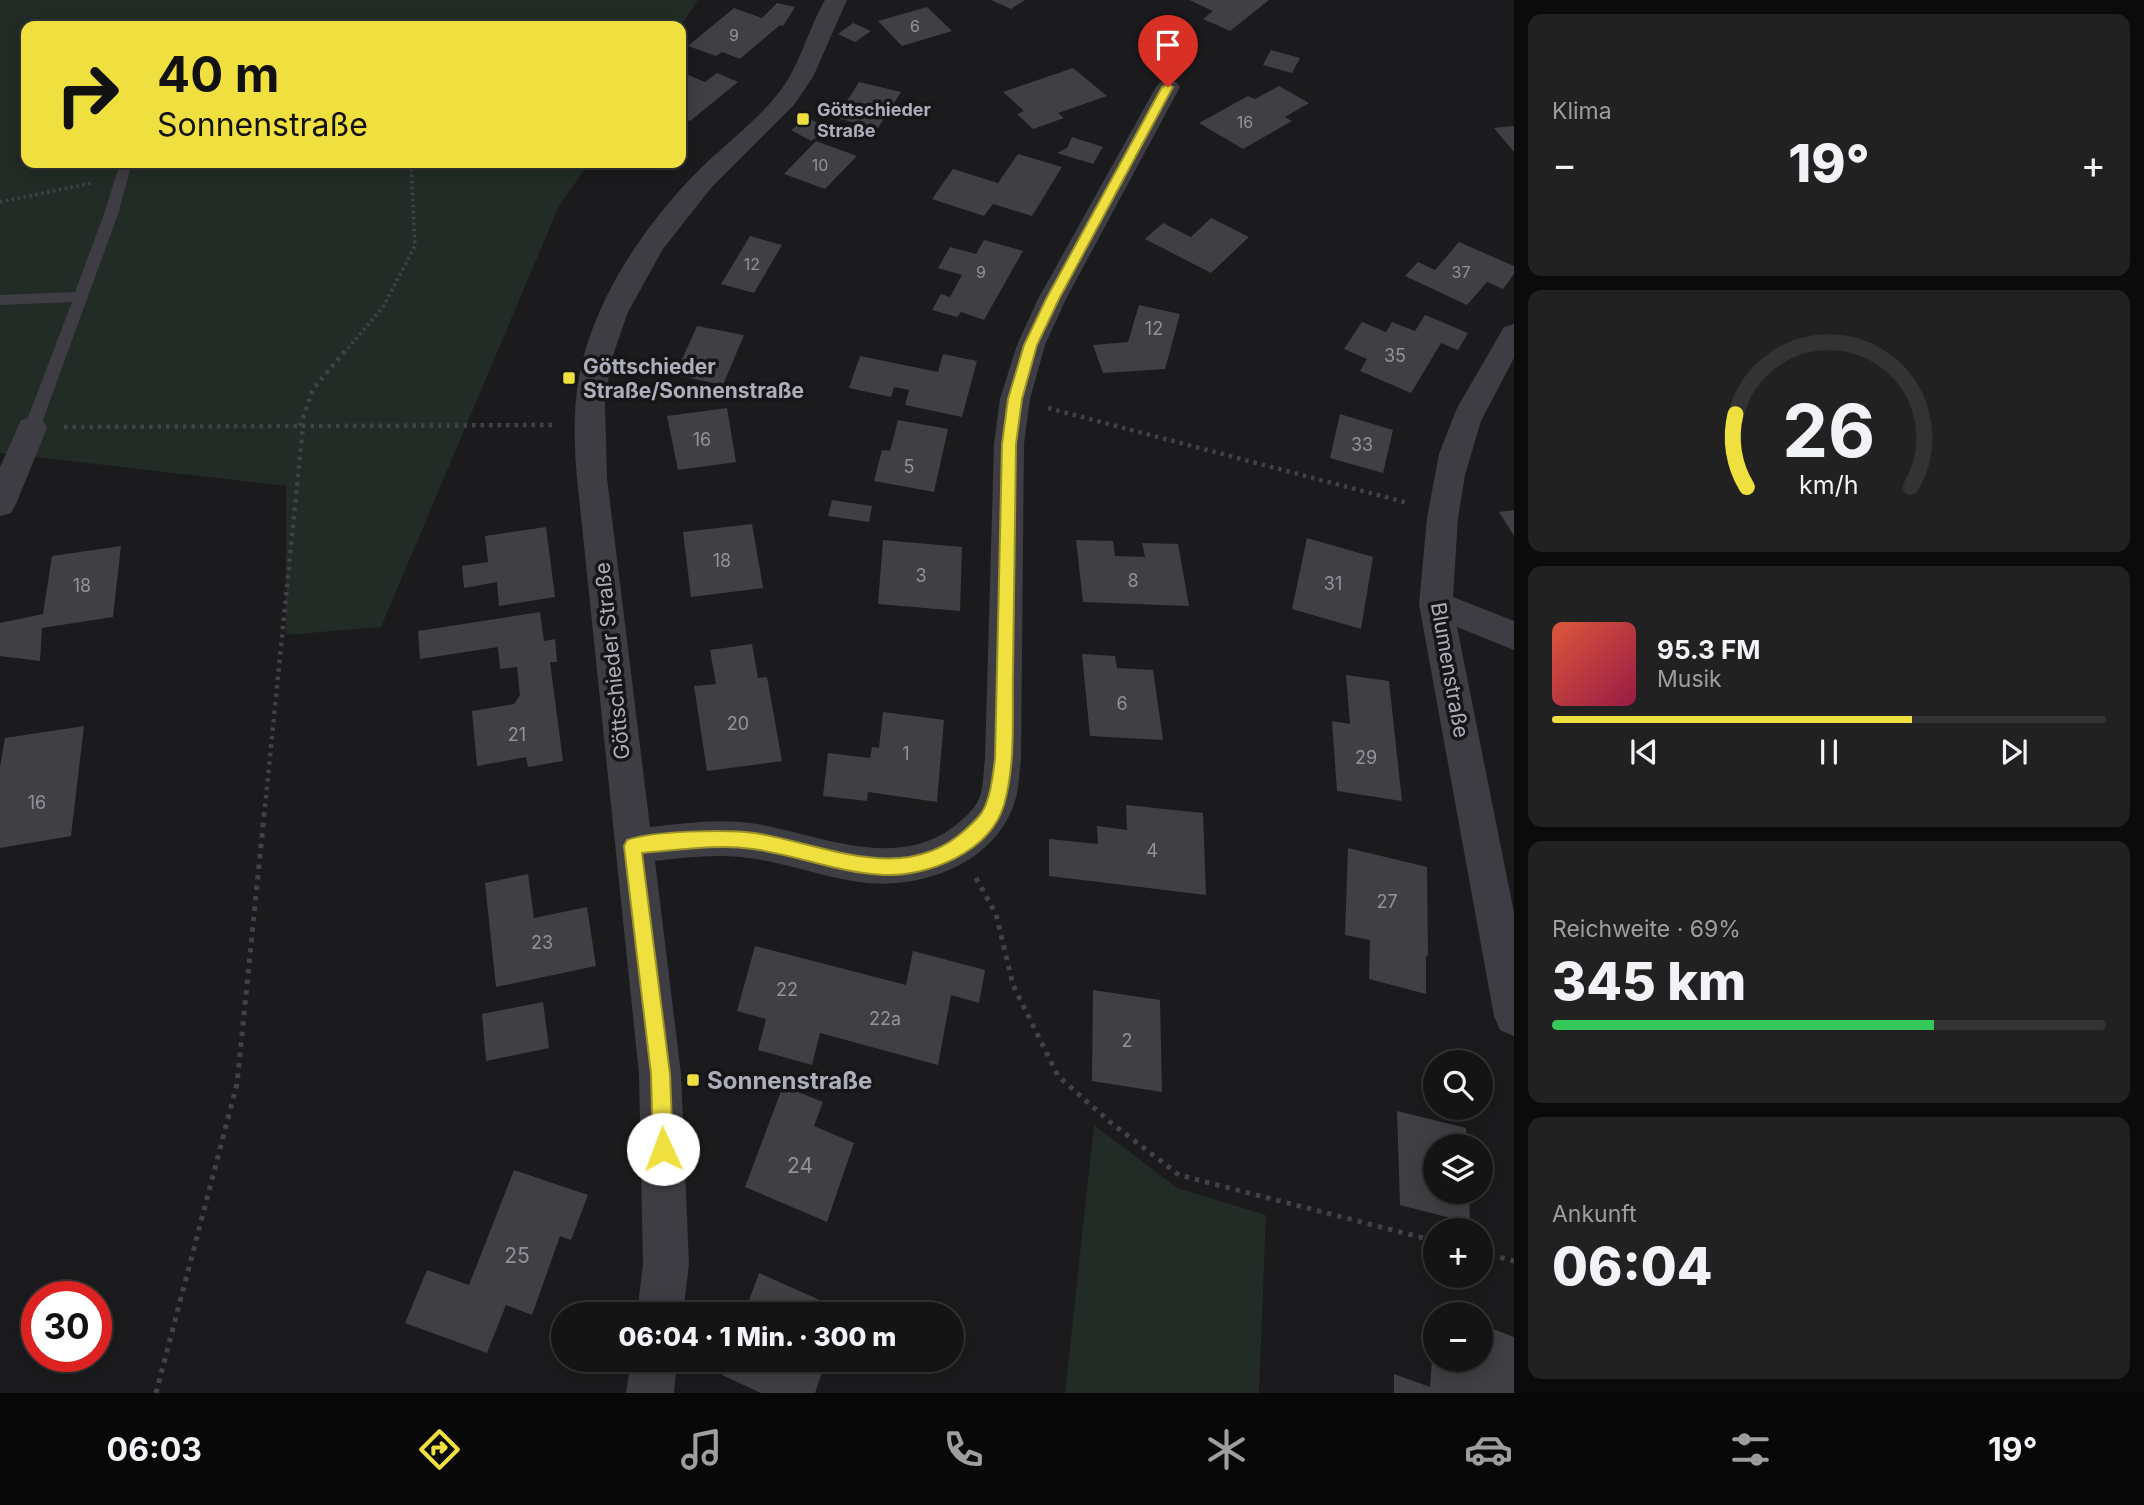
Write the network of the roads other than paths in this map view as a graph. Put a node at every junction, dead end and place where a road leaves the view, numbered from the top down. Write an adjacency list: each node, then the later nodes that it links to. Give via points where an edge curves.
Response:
1 (836, 0): 11 (street, Göttschieder Straße, via 796,86 703,181 653,244 606,331 596,363 589,425 593,491)
2 (1168, 87): 11 (street, via 1052,299 1031,345 1015,399 1009,444 1003,759 995,805 983,825 959,847 914,866 883,867 722,838)
3 (125, 168): 4 (lane)
4 (80, 297): 5 (lane); 7 (lane)
5 (0, 300)
6 (1514, 334): 9 (street, Blumenstraße, via 1483,386 1449,472)
7 (32, 428): 8 (street)
8 (0, 504)
9 (1436, 604): 10 (street); 12 (street, Blumenstraße)
10 (1514, 635)
11 (633, 846): 13 (street, Göttschieder Straße, via 660,1074 666,1264)
12 (1514, 1016)
13 (661, 1302)
14 (653, 1372): 15 (street)
15 (650, 1393)

